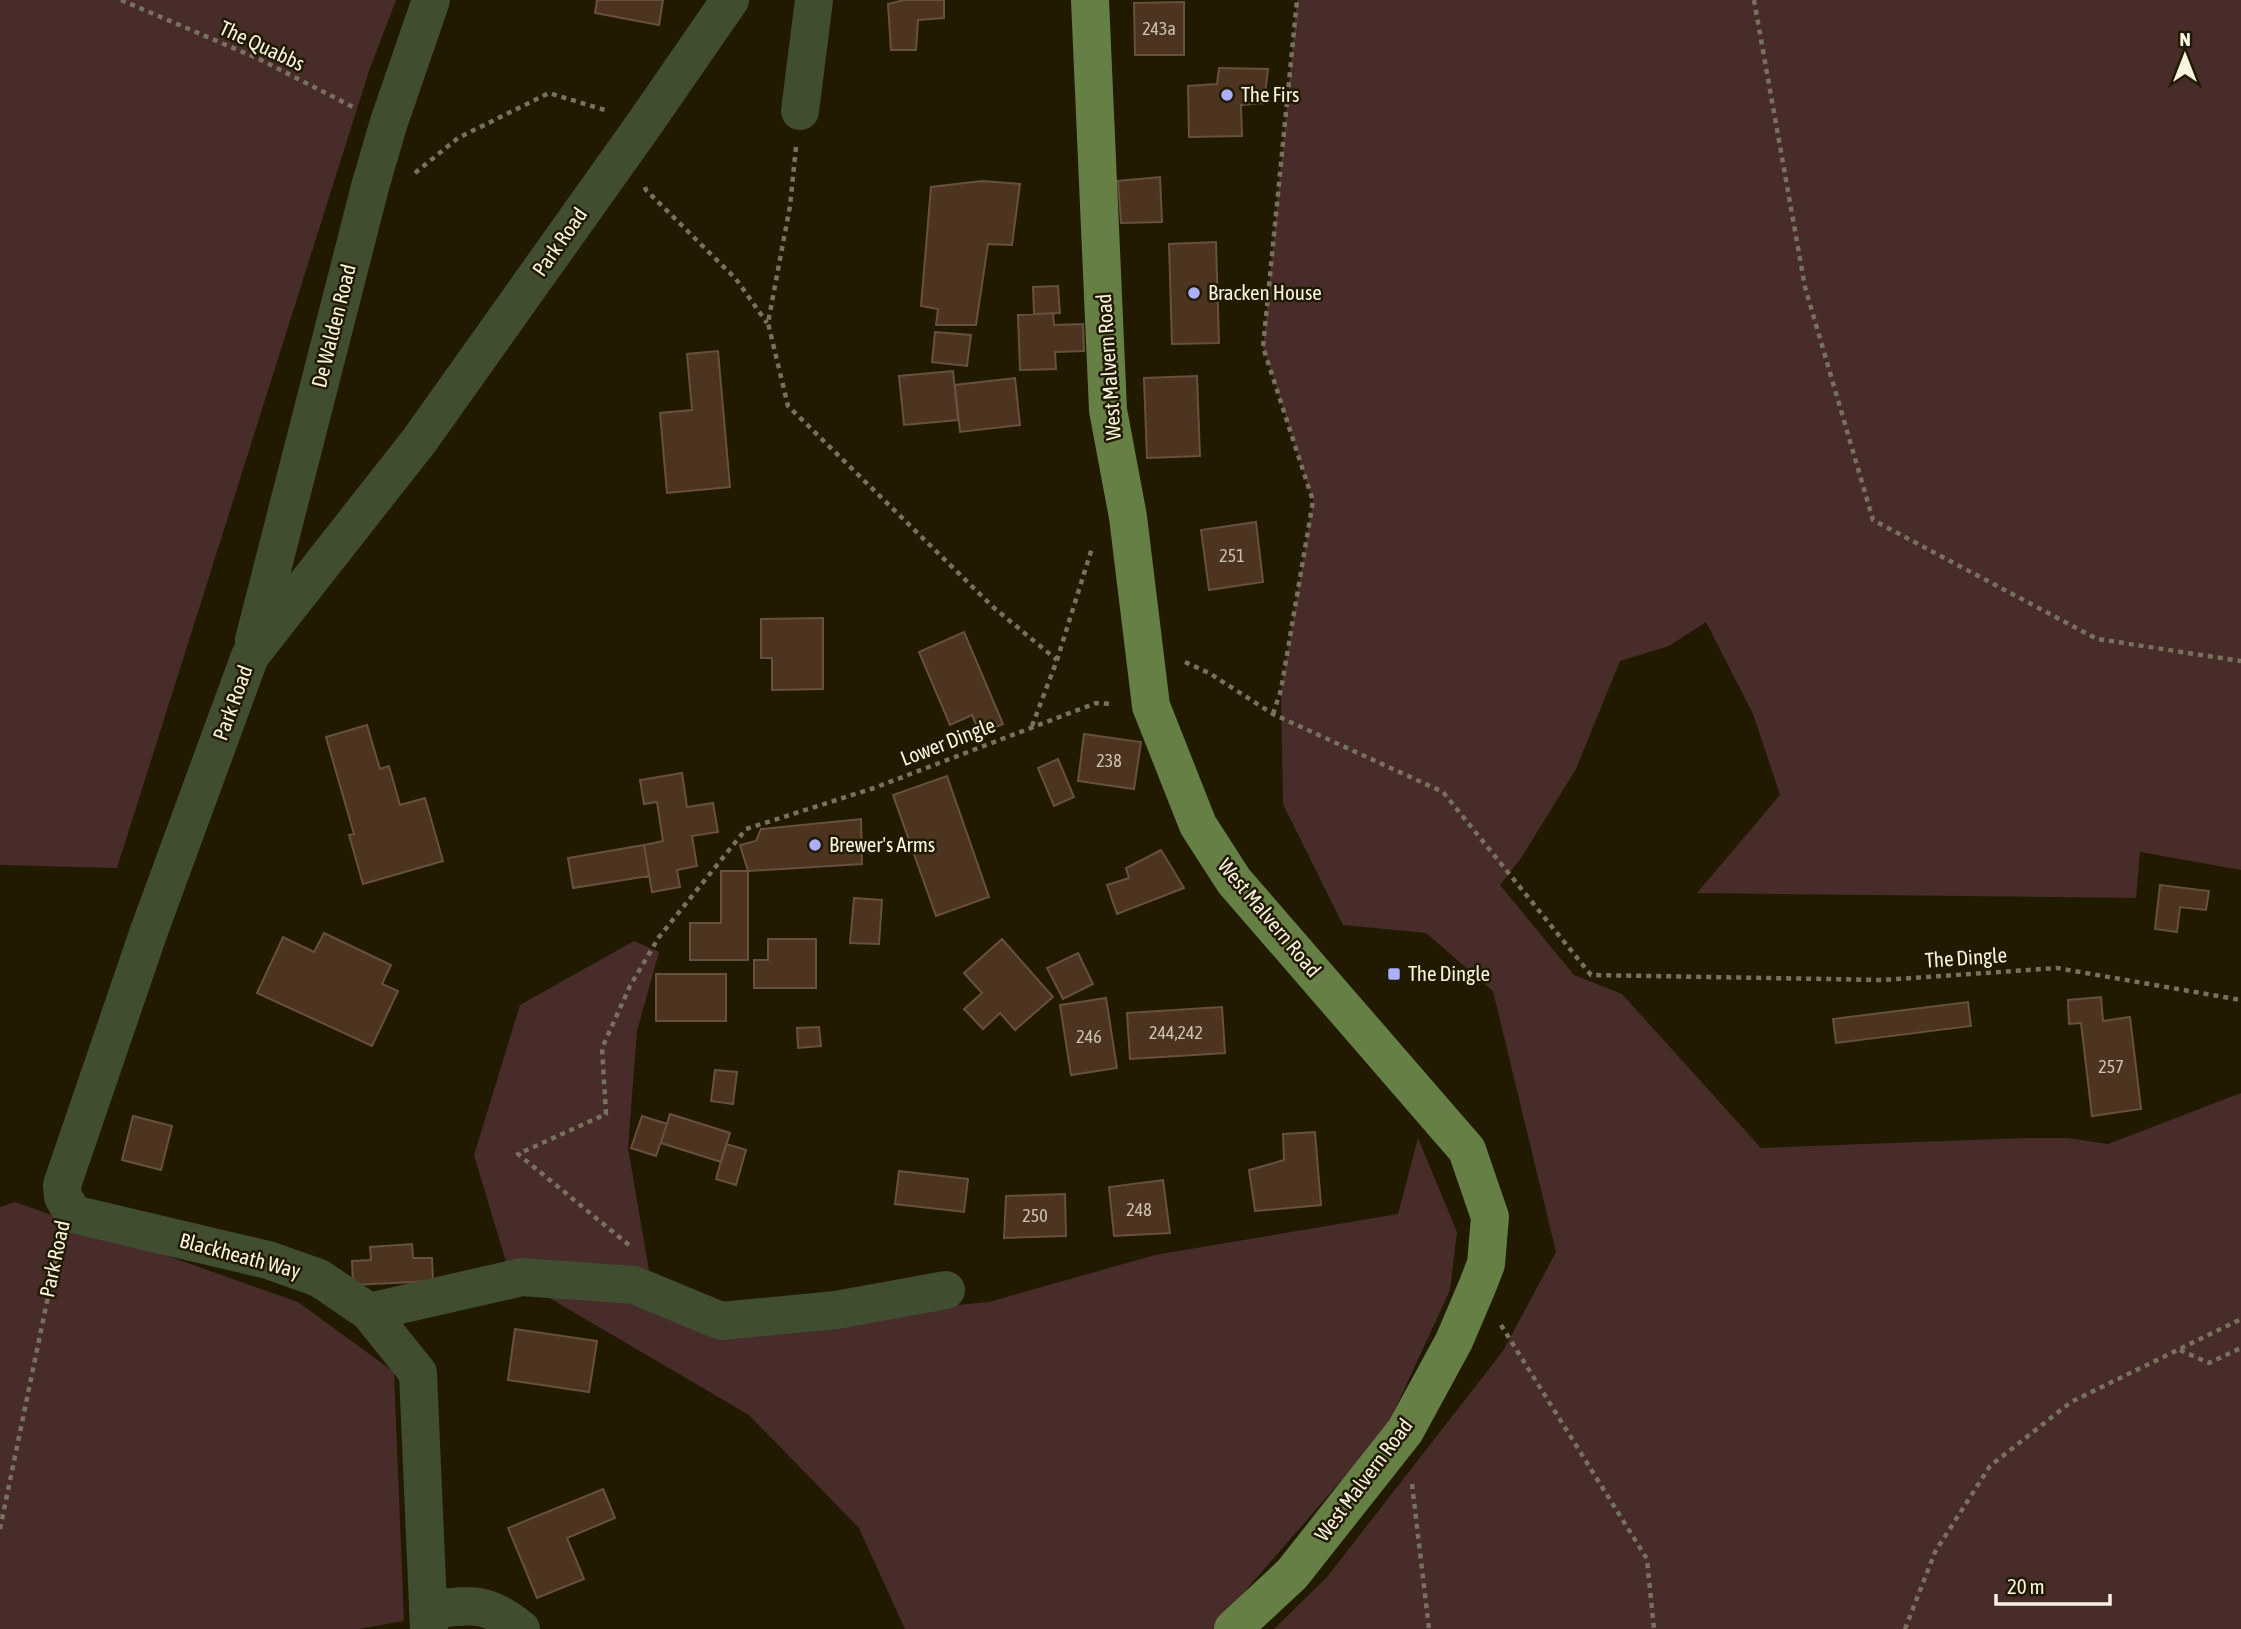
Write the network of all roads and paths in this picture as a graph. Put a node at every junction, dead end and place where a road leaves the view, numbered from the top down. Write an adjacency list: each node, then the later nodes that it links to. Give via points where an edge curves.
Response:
1 (121, 0): 9 (path, The Quabbs, via 258,59)
2 (431, 0): 9 (street, De Walden Road)
3 (730, 0): 12 (street, Park Road, via 419,441)
4 (814, 0): 8 (street)
5 (1090, 0): 11 (main road, West Malvern Road, via 1108,410 1128,517)
6 (1297, 0): 16 (path, via 1263,347 1313,501 1281,690)
7 (1754, 0): 14 (path, via 1805,287 1873,520 2097,639)
8 (800, 111): 13 (path, via 790,206 768,323 788,407 993,607)
9 (388, 125): 12 (street, De Walden Road)
10 (1093, 543): 13 (path)
11 (1143, 642): 16 (path, The Dingle, via 1209,673); 21 (main road, West Malvern Road, via 1151,706 1198,825 1234,881 1467,1150 1490,1217 1486,1264)
12 (250, 656): 19 (street, Park Road, via 62,1185)
13 (1056, 660): 17 (path)
14 (2241, 661)
15 (1118, 704): 17 (path, Lower Dingle, via 1096,703)
16 (1273, 713): 18 (path, The Dingle, via 1444,792 1591,975 1883,980 2057,968)
17 (1032, 727): 20 (path, Lower Dingle, via 874,788 746,829 659,937 602,1048 606,1114 519,1154 634,1249)
18 (2241, 1000)
19 (67, 1204): 23 (street, Blackheath Way, via 73,1214 83,1217 268,1260 319,1278); 28 (path, Park Road)
20 (634, 1285): 22 (street, via 721,1321 836,1310); 23 (street, via 522,1277)
21 (1477, 1287): 27 (main road, West Malvern Road, via 1454,1341); 33 (path, via 1647,1559)
22 (946, 1290)
23 (369, 1312): 29 (street, Blackheath Way, via 418,1373)
24 (2241, 1319): 26 (path)
25 (2241, 1348): 26 (path, via 2208,1363)
26 (2179, 1350): 34 (path, via 2071,1402 1990,1466 1935,1552)
27 (1405, 1431): 31 (main road, West Malvern Road, via 1292,1574); 32 (path)
28 (0, 1529)
29 (429, 1620): 30 (street, via 475,1605 503,1615)
30 (520, 1629)
31 (1233, 1629)
32 (1429, 1629)
33 (1654, 1629)
34 (1905, 1629)

